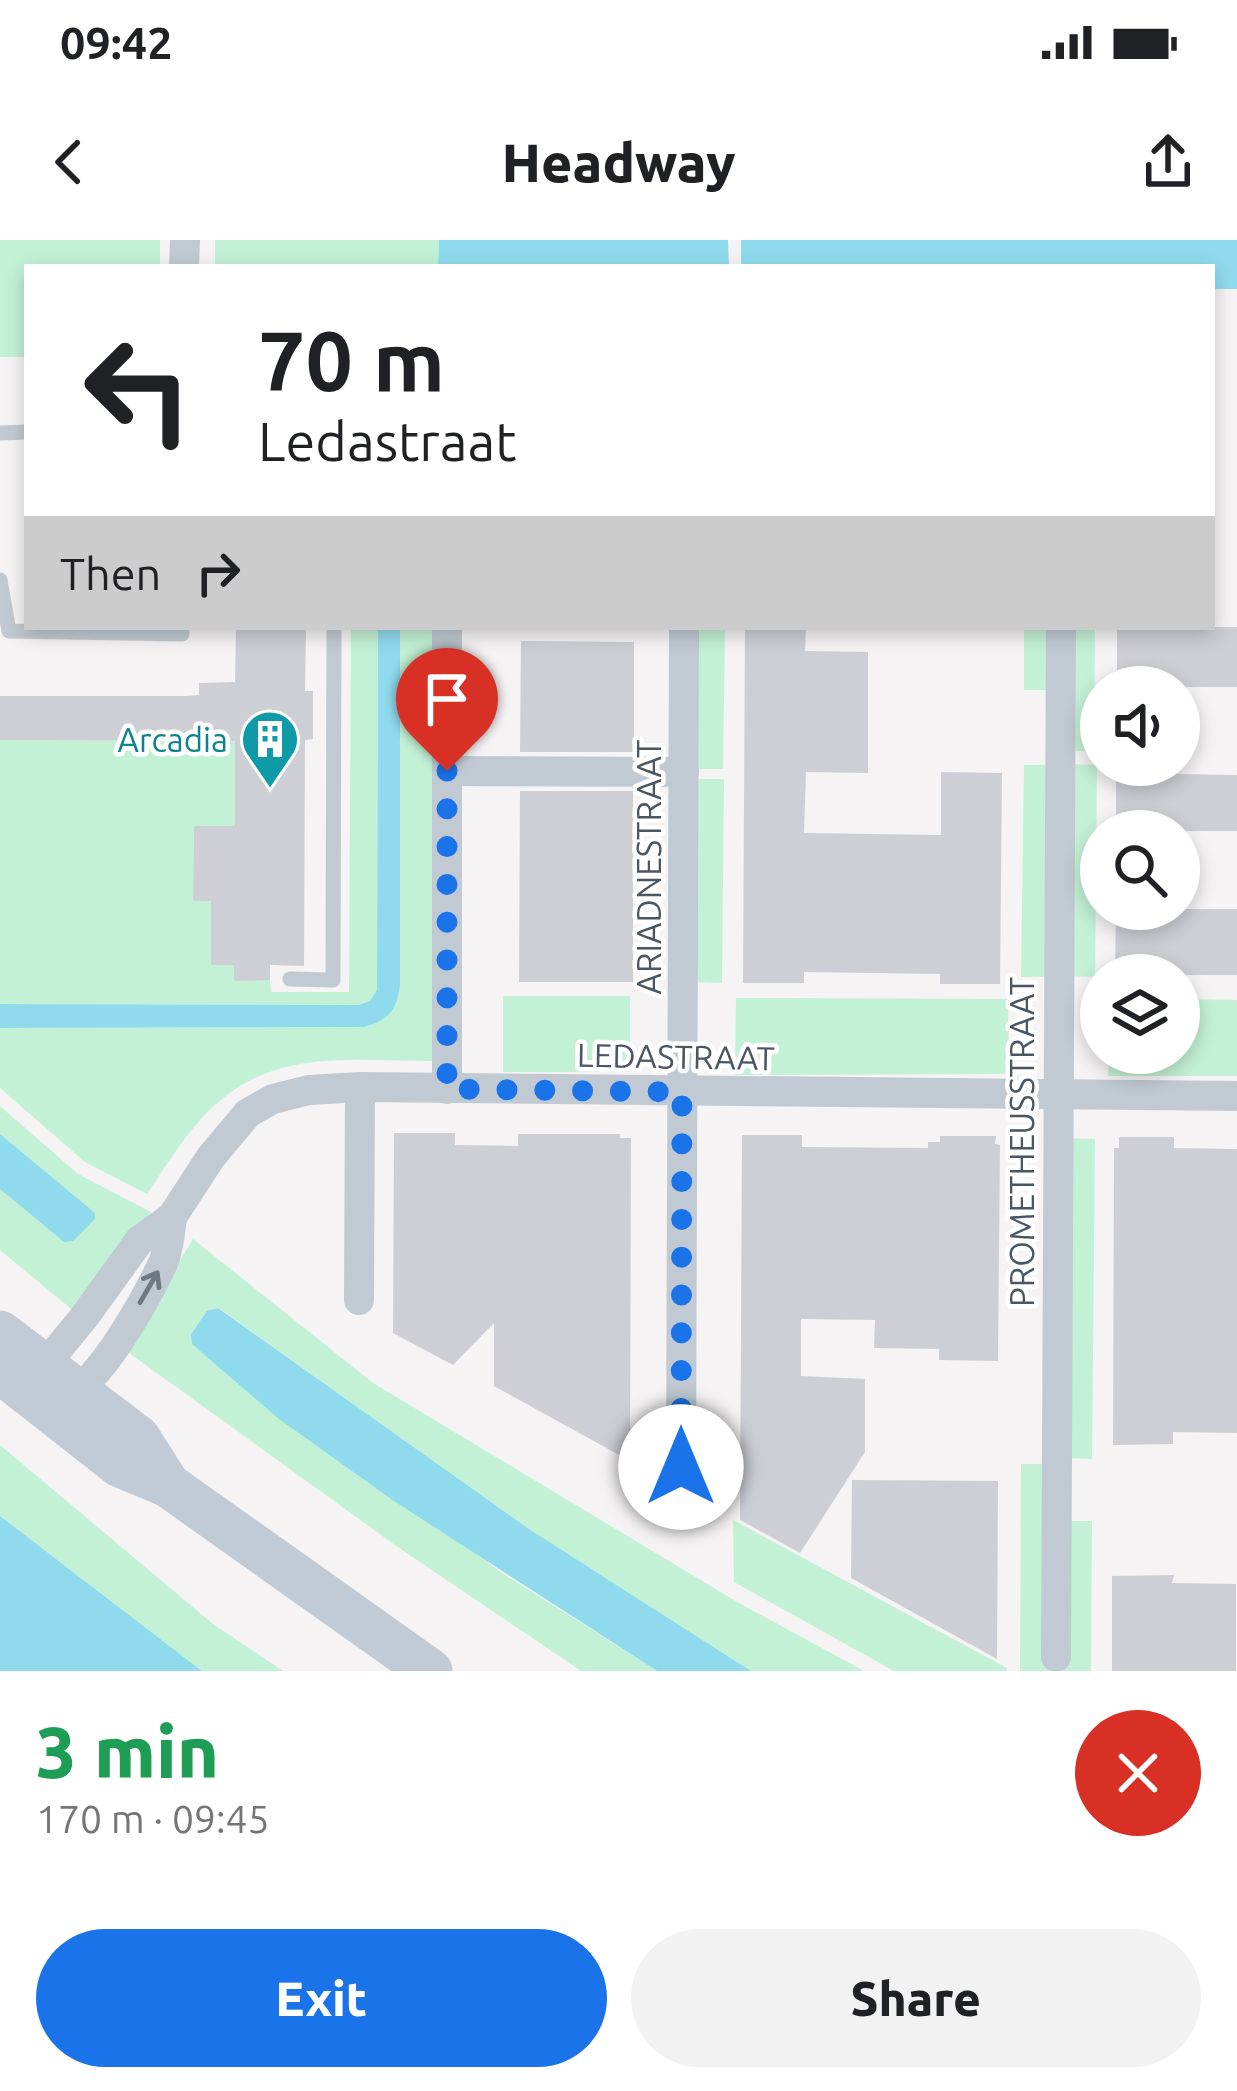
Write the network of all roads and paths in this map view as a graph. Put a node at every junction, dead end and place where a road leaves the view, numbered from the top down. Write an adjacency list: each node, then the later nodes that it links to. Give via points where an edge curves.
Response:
1 (0, 580): 2 (lane, via 9,631)
2 (182, 630)
3 (334, 630): 9 (lane, via 333,980)
4 (447, 630): 7 (street)
5 (684, 630): 8 (street, ARIADNESTRAAT)
6 (1061, 630): 13 (street, PROMETHEUSSTRAAT)
7 (447, 771): 8 (street); 11 (street)
8 (684, 772): 12 (street, ARIADNESTRAAT)
9 (290, 980)
10 (360, 1088): 11 (street, LEDASTRAAT); 15 (street, LEDASTRAAT, via 309,1090 248,1113); 16 (street)
11 (447, 1089): 12 (street, LEDASTRAAT)
12 (682, 1092): 13 (street, LEDASTRAAT); 19 (street, ARIADNESTRAAT)
13 (1058, 1095): 14 (street, LEDASTRAAT); 20 (street, PROMETHEUSSTRAAT)
14 (1237, 1096)
15 (172, 1217): 18 (street, LEDASTRAAT, via 139,1240); 18 (street, LEDASTRAAT, one-way to 15, via 111,1351 165,1259)
16 (358, 1300)
17 (0, 1333): 18 (main road)
18 (41, 1384): 21 (main road, via 120,1465 168,1485)
19 (681, 1467)
20 (1056, 1657)
21 (430, 1671)

